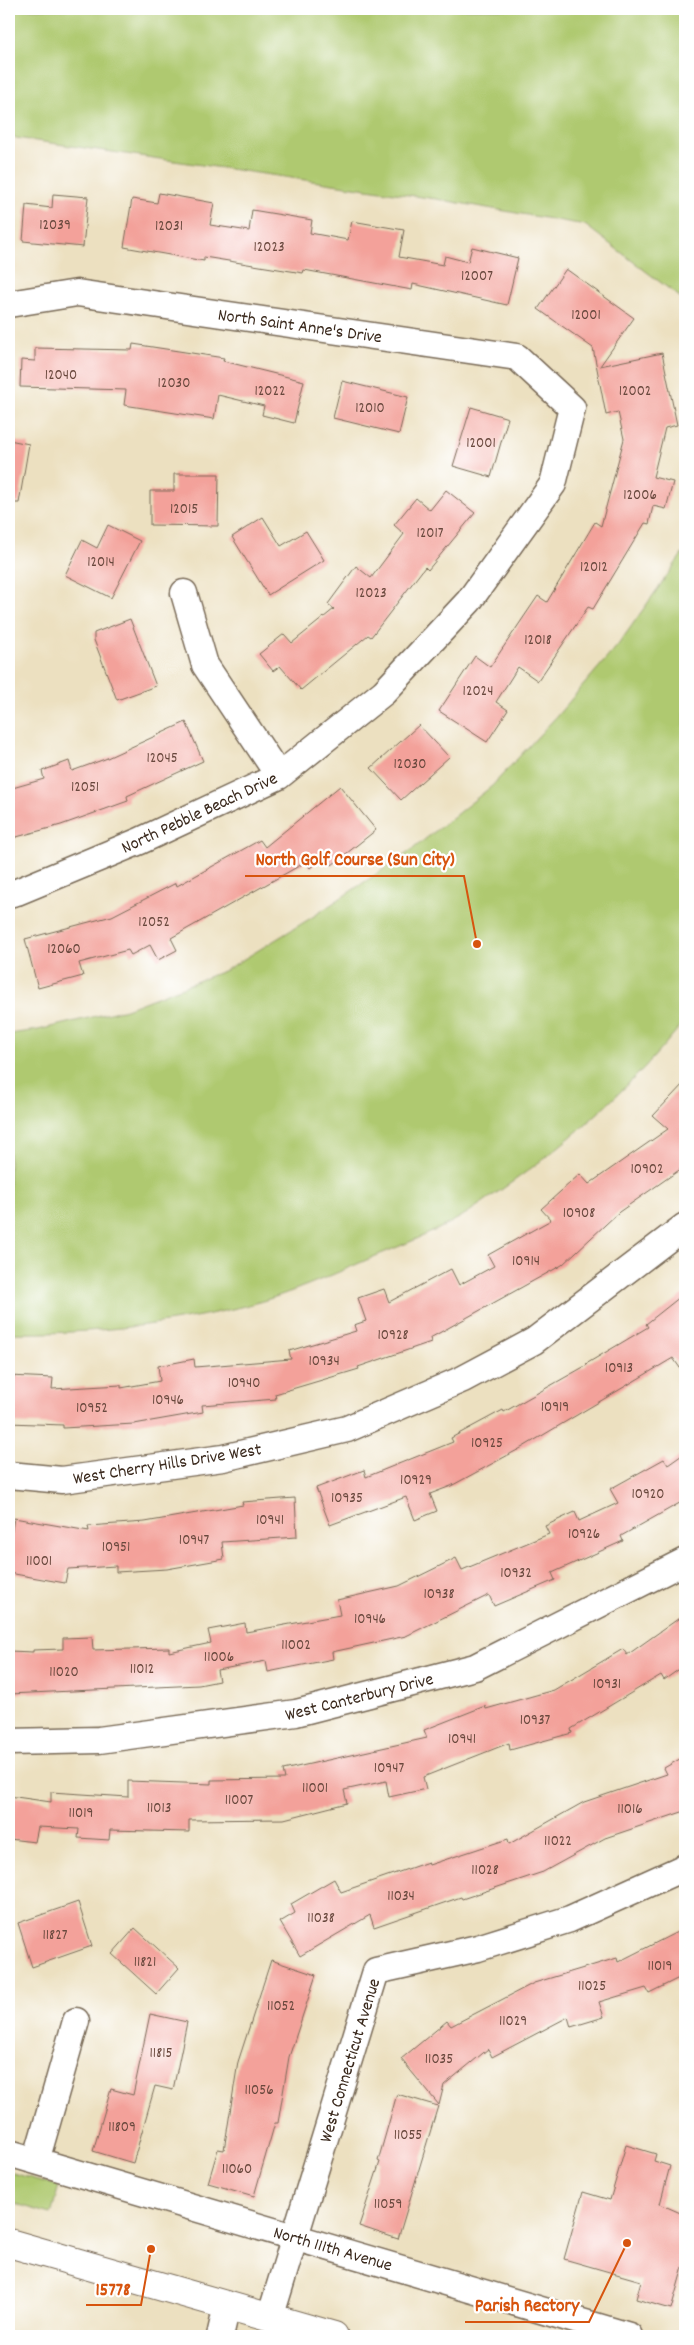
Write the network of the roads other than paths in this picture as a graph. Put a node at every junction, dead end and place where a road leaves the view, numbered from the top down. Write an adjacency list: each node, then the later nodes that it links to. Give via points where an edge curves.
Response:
1 (9, 304): 2 (street, North Saint Anne's Drive, via 78,293 517,357)
2 (572, 408): 4 (street, North Pebble Beach Drive, via 553,484 469,601 384,692)
3 (184, 593): 4 (street, via 205,665)
4 (279, 776): 5 (street, North Pebble Beach Drive, via 140,841)
5 (9, 894)
6 (685, 1226): 7 (street, West Cherry Hills Drive West, via 534,1341 463,1379 347,1429 223,1458 62,1480)
7 (9, 1475)
8 (685, 1561): 9 (street, West Canterbury Drive, via 475,1668 296,1713 99,1740)
9 (9, 1742)
10 (685, 1866): 14 (street, West Connecticut Avenue, via 570,1919 478,1948 376,1971)
11 (76, 2021): 13 (street)
12 (9, 2153): 13 (street, North 111th Avenue)
13 (36, 2161): 14 (street, North 111th Avenue)
14 (295, 2237): 17 (street, West Connecticut Avenue); 20 (street, North 111th Avenue)
15 (9, 2243): 16 (street)
16 (228, 2306): 17 (street); 18 (street)
17 (270, 2318): 19 (street)
18 (220, 2336)
19 (334, 2336)
20 (629, 2336)

